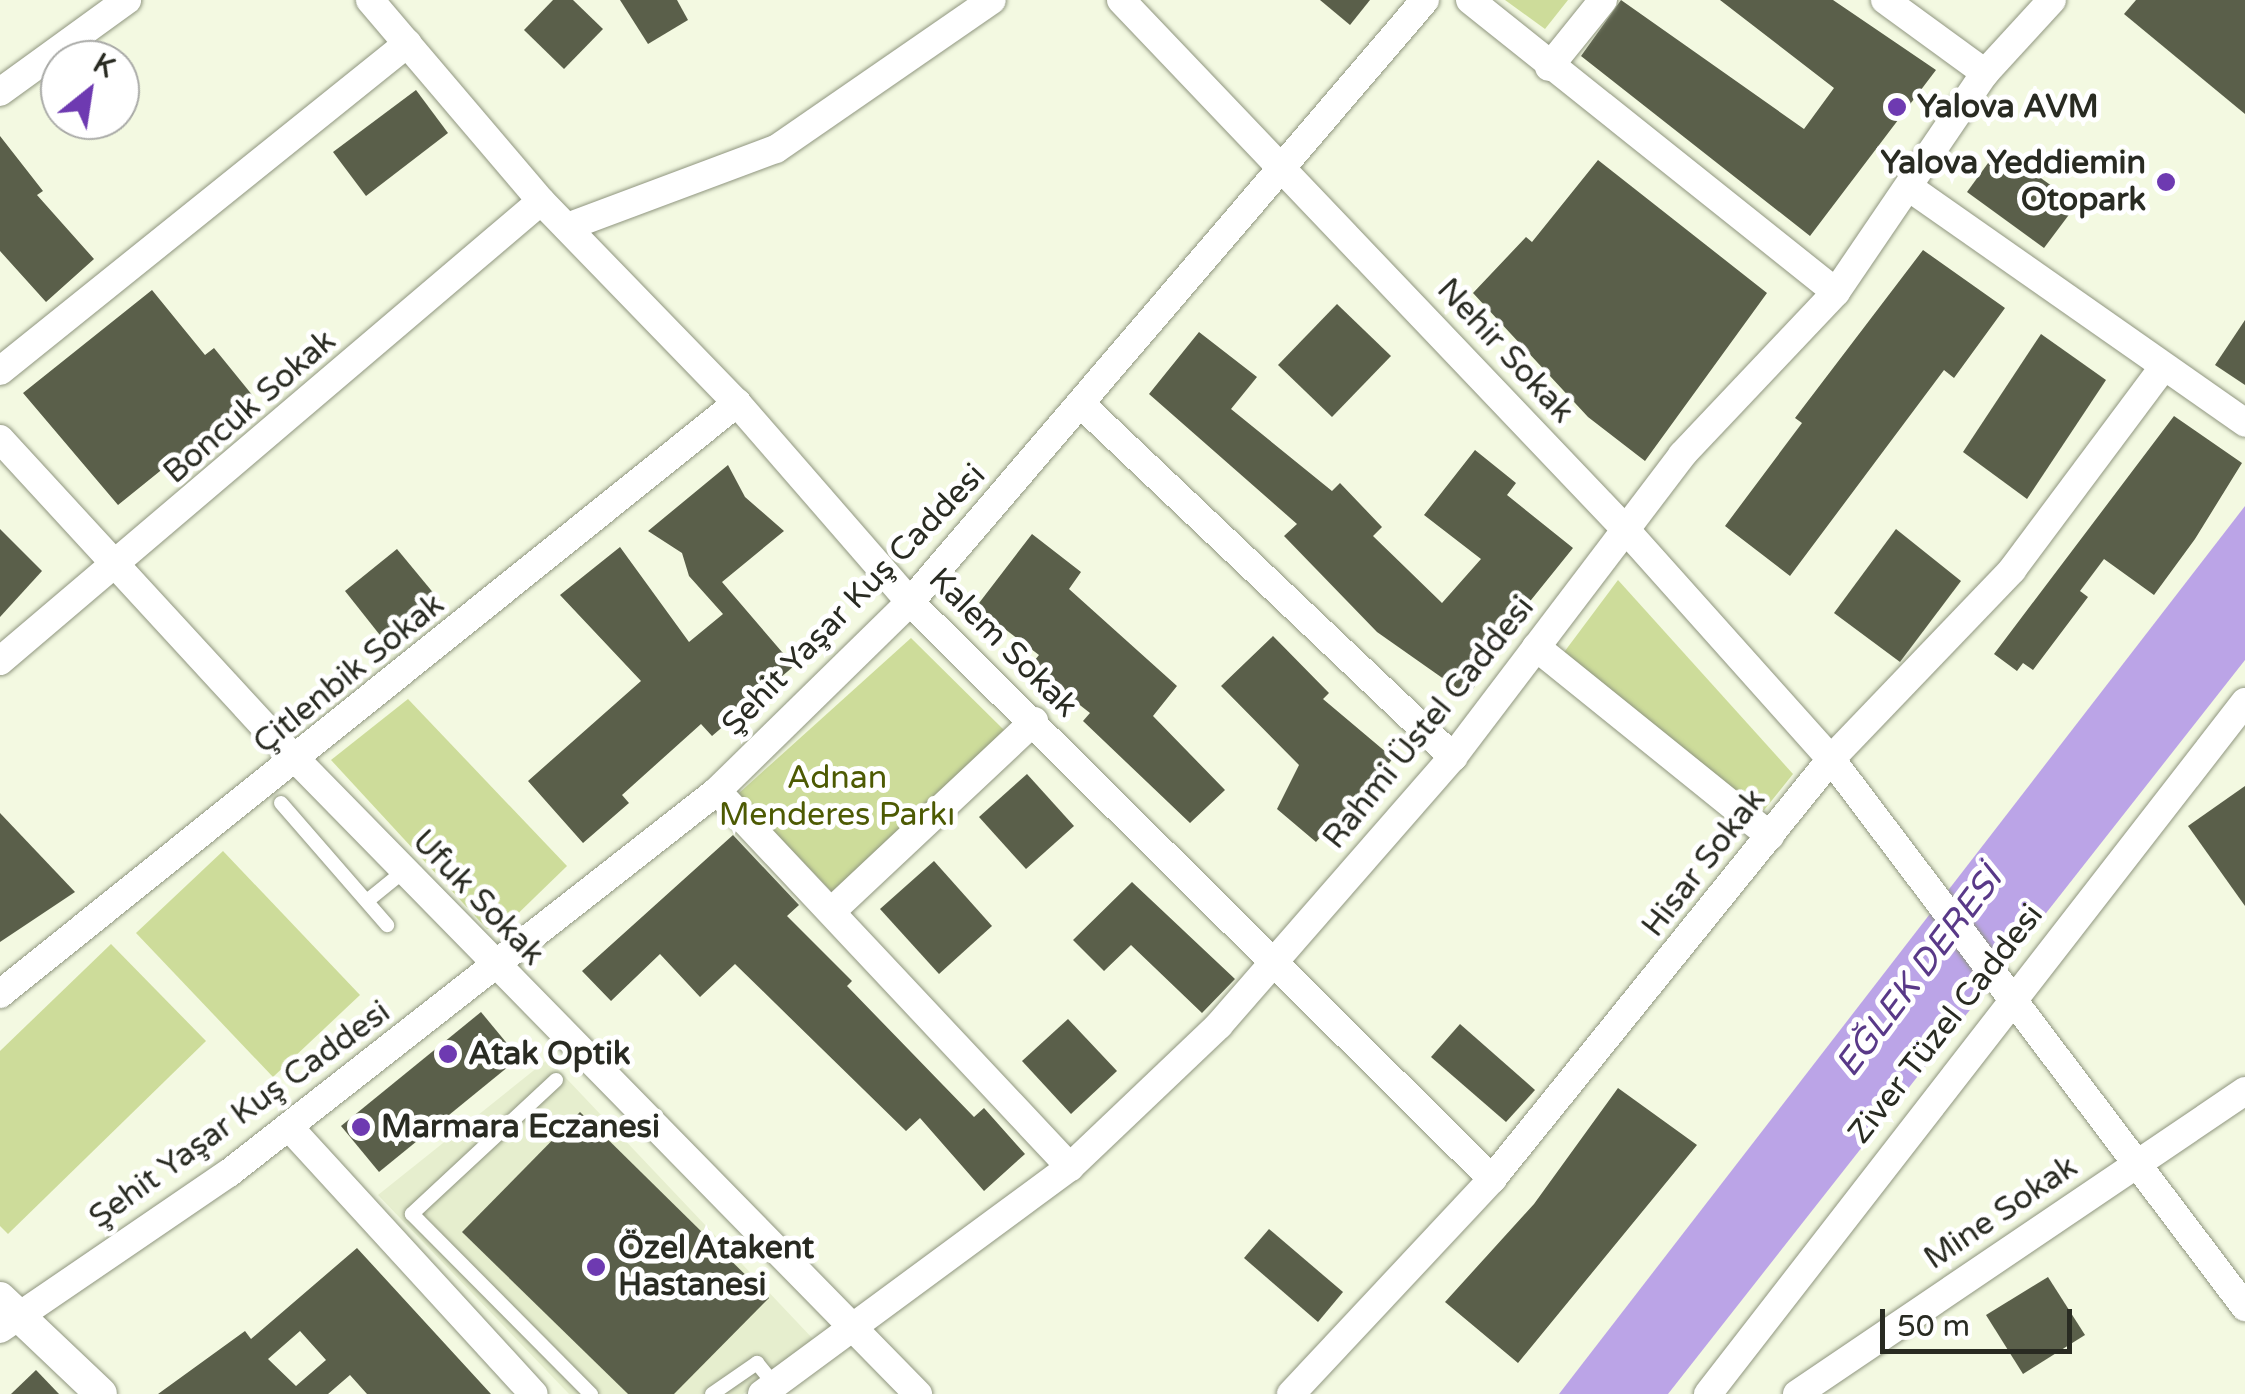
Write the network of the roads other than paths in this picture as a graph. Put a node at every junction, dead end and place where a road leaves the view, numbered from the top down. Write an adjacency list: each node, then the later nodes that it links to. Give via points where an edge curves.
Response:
1 (127, 0): 13 (street)
2 (370, 0): 10 (street, Kalem Sokak)
3 (992, 0): 17 (street, via 776,149)
4 (1121, 0): 14 (street, Nehir Sokak)
5 (1425, 0): 14 (street, Şehit Yaşar Kuş Caddesi)
6 (1470, 0): 11 (street)
7 (1603, 0): 11 (street)
8 (1884, 0): 12 (street)
9 (2052, 0): 12 (street, Rahmi Üstel Caddesi)
10 (408, 43): 16 (street, Kalem Sokak); 20 (street)
11 (1550, 67): 18 (street)
12 (1985, 73): 15 (street, Rahmi Üstel Caddesi)
13 (0, 92)
14 (1283, 167): 22 (street, Şehit Yaşar Kuş Caddesi); 25 (street, Nehir Sokak)
15 (1910, 188): 18 (street, Rahmi Üstel Caddesi); 19 (street)
16 (540, 201): 17 (street, Kalem Sokak); 26 (street, Boncuk Sokak)
17 (566, 227): 21 (street, Kalem Sokak)
18 (1836, 292): 25 (street, Rahmi Üstel Caddesi, via 1682,456)
19 (2162, 368): 23 (street); 33 (street, Hisar Sokak, via 2012,570)
20 (0, 371)
21 (737, 403): 27 (street, Kalem Sokak); 34 (street, Çitlenbik Sokak)
22 (1084, 407): 27 (street, Şehit Yaşar Kuş Caddesi); 32 (street)
23 (2245, 423)
24 (0, 439): 26 (street, Ufuk Sokak)
25 (1626, 530): 28 (street, Rahmi Üstel Caddesi); 33 (street, Nehir Sokak)
26 (118, 567): 29 (street, Boncuk Sokak); 34 (street, Ufuk Sokak)
27 (910, 602): 31 (street, Kalem Sokak); 35 (street, Şehit Yaşar Kuş Caddesi)
28 (1536, 648): 32 (street, Rahmi Üstel Caddesi); 37 (street)
29 (0, 661)
30 (2245, 702): 44 (street, Ziver Tüzel Caddesi)
31 (1034, 721): 40 (street); 42 (street, Kalem Sokak)
32 (1452, 757): 42 (street, Rahmi Üstel Caddesi)
33 (1831, 758): 37 (street, Hisar Sokak); 44 (street, Nehir Sokak)
34 (297, 760): 38 (street, Ufuk Sokak); 45 (street, Çitlenbik Sokak)
35 (717, 791): 40 (street); 43 (street, Şehit Yaşar Kuş Caddesi)
36 (281, 802): 39 (lane)
37 (1770, 836): 51 (street, Hisar Sokak)
38 (404, 871): 39 (lane); 43 (street, Ufuk Sokak)
39 (366, 901): 41 (lane)
40 (833, 910): 50 (street)
41 (387, 925)
42 (1272, 966): 50 (street, Rahmi Üstel Caddesi); 51 (street, Kalem Sokak)
43 (497, 968): 48 (street, Şehit Yaşar Kuş Caddesi); 54 (street, Ufuk Sokak)
44 (2009, 989): 49 (street, Nehir Sokak); 62 (street, Ziver Tüzel Caddesi)
45 (0, 994)
46 (556, 1080): 58 (lane, via 412,1214)
47 (2245, 1091): 49 (street, Mine Sokak)
48 (289, 1128): 53 (street, Şehit Yaşar Kuş Caddesi); 57 (street)
49 (2141, 1161): 52 (street, Nehir Sokak); 63 (street, Mine Sokak)
50 (1070, 1167): 54 (street, Rahmi Üstel Caddesi)
51 (1492, 1178): 61 (street, Hisar Sokak)
52 (2245, 1307)
53 (6, 1315): 56 (street)
54 (849, 1325): 55 (street, Rahmi Üstel Caddesi); 60 (street, Ufuk Sokak)
55 (768, 1389): 59 (lane, via 757,1363)
56 (101, 1394)
57 (534, 1394)
58 (591, 1394)
59 (712, 1394)
60 (918, 1394)
61 (1290, 1394)
62 (1708, 1394)
63 (1797, 1394)

